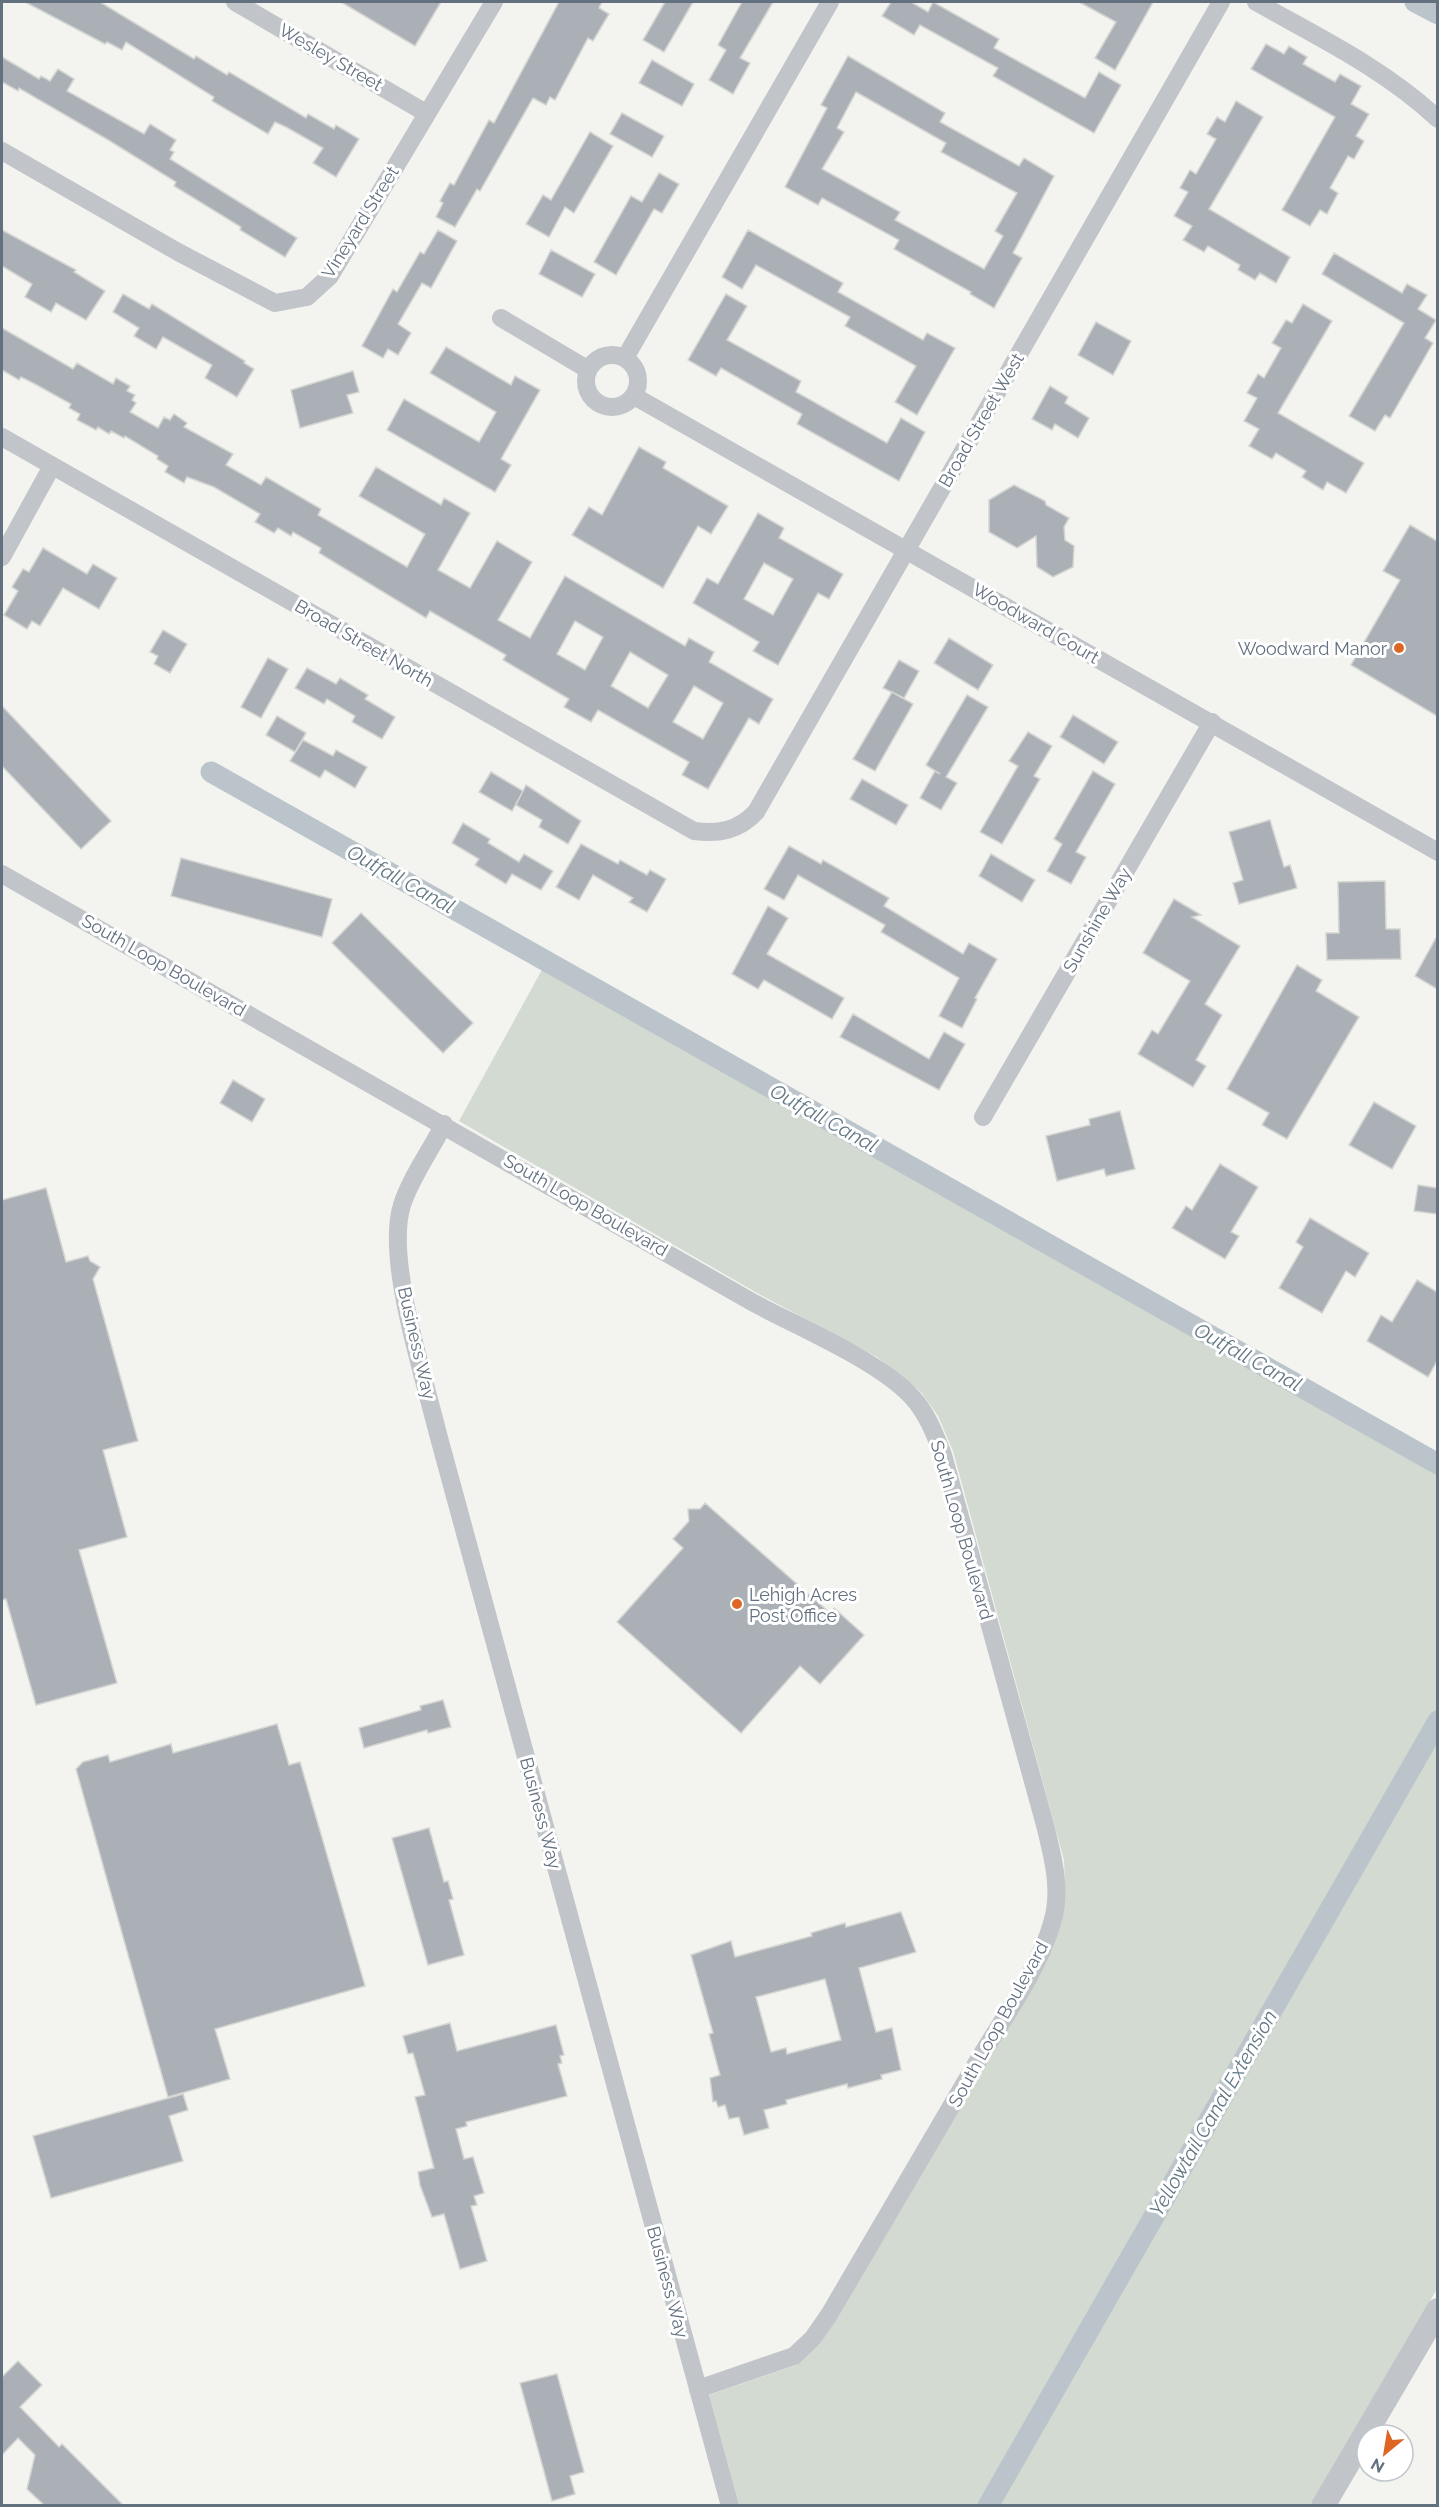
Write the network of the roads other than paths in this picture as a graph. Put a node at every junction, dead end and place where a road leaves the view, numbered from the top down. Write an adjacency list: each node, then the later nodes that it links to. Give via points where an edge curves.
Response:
1 (235, 2): 6 (street, Wesley Street)
2 (494, 2): 6 (street, Vineyard Street)
3 (830, 2): 10 (street)
4 (1221, 2): 15 (street, Broad Street West)
5 (1256, 2): 7 (street, via 1382,75)
6 (426, 113): 8 (street, Vineyard Street, via 330,276 307,297 275,303)
7 (1437, 119)
8 (2, 151)
9 (501, 318): 11 (street)
10 (625, 358): 11 (street, via 608,354); 12 (street, via 636,370)
11 (587, 369): 12 (street, via 586,387 603,406 620,406)
12 (634, 396): 15 (street, Woodward Court)
13 (2, 437): 14 (street, Broad Street North)
14 (52, 466): 16 (street); 18 (street, Broad Street North, via 694,831 713,833)
15 (906, 549): 17 (street, Woodward Court); 18 (street, Broad Street West, via 756,812 744,825)
16 (2, 557)
17 (1212, 722): 19 (street, Woodward Court); 21 (street, Sunshine Way)
18 (731, 829)
19 (1437, 852)
20 (2, 874): 22 (street, South Loop Boulevard)
21 (983, 1118)
22 (444, 1124): 24 (street, Business Way, via 403,1204 397,1232 402,1284 438,1434); 24 (street, South Loop Boulevard, via 871,1366 914,1399 930,1421 943,1455 1055,1863 1057,1895 1044,1946 829,2315 794,2356)
23 (1437, 2310): 26 (street)
24 (698, 2389): 25 (street, Business Way)
25 (729, 2505)
26 (1323, 2505)

